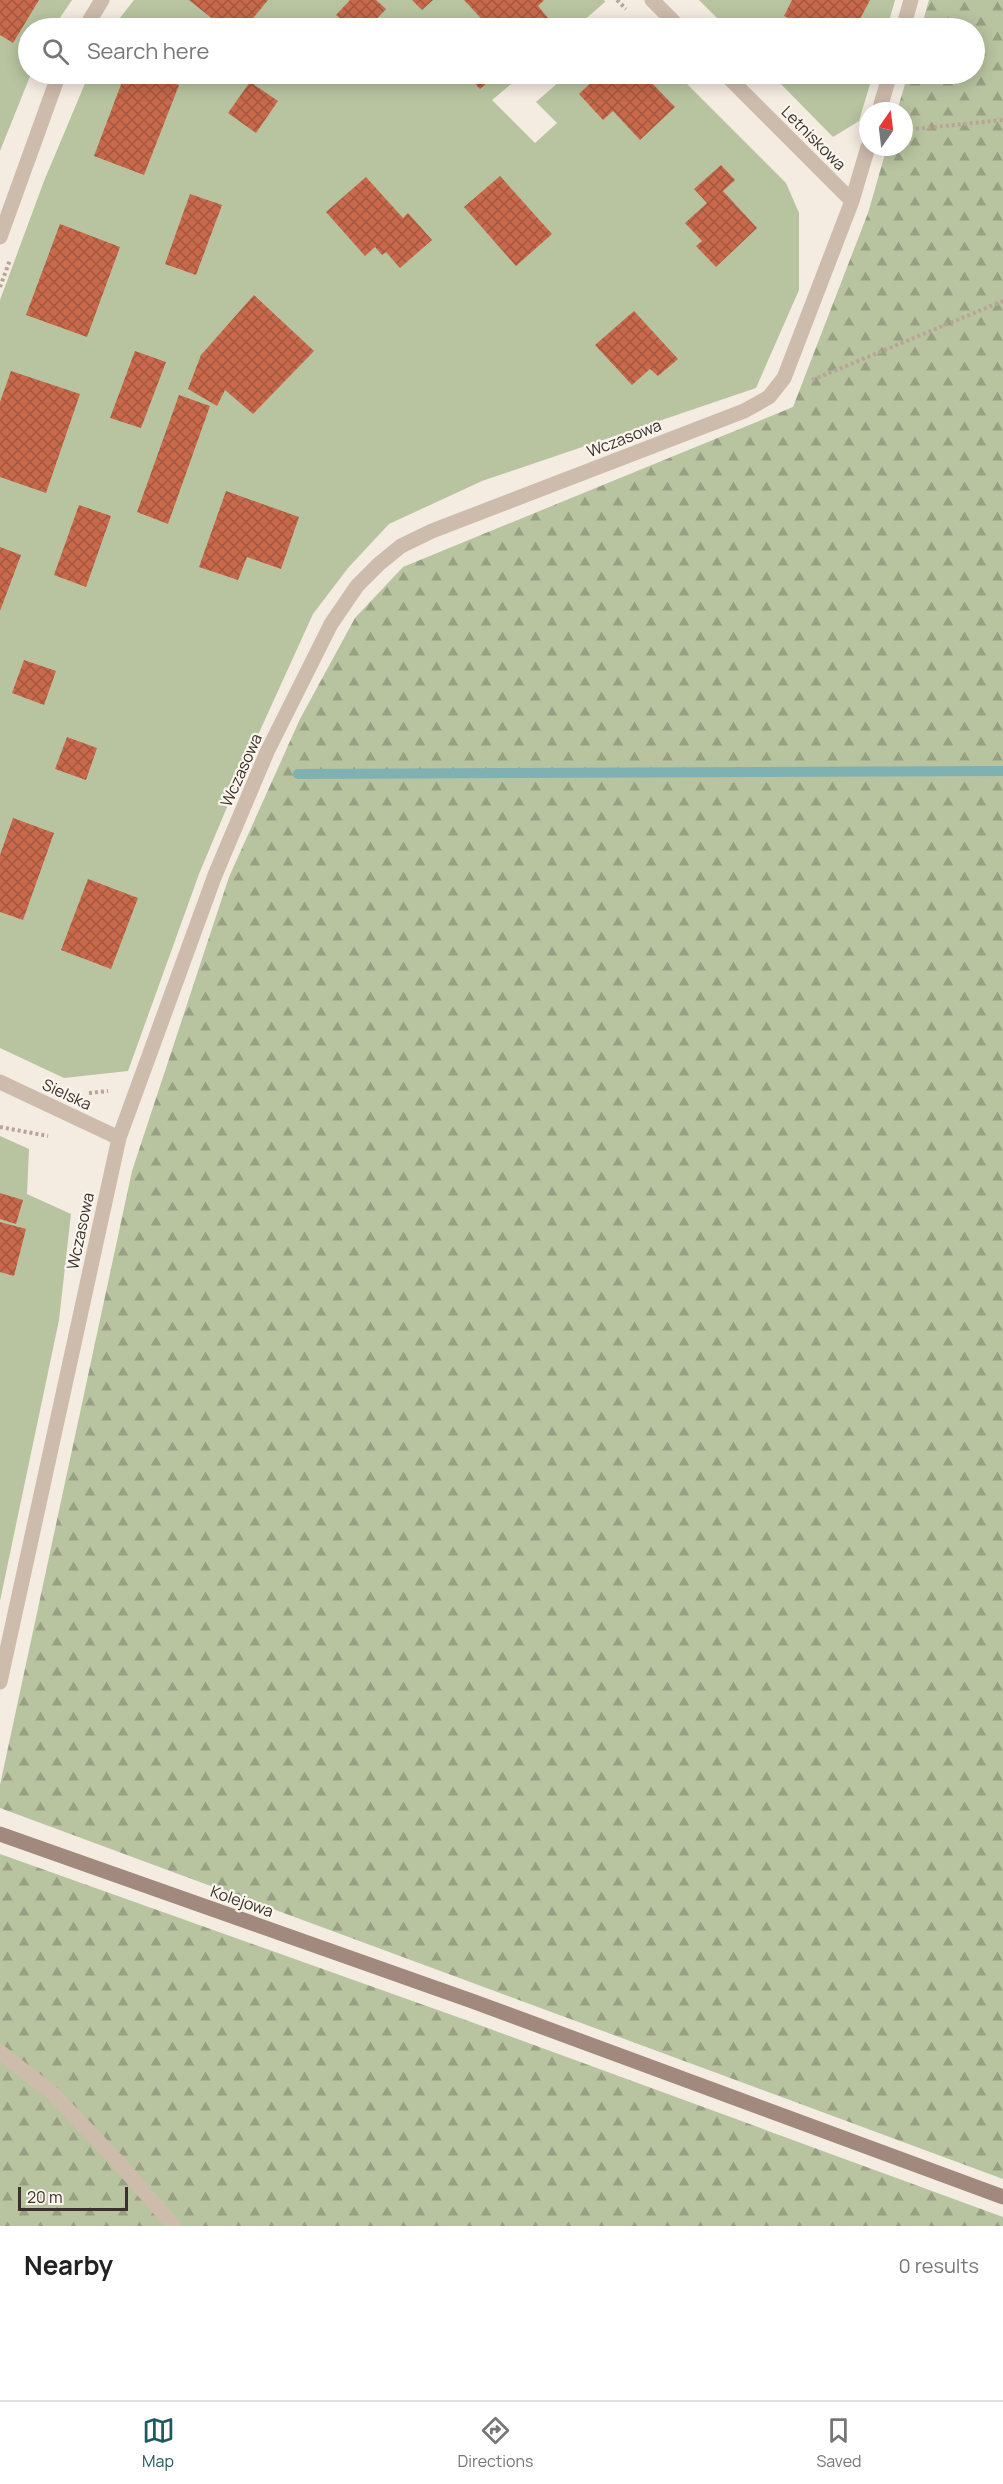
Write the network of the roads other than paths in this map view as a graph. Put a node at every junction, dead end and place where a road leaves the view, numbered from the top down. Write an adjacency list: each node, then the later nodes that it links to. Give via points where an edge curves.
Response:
1 (102, 0): 4 (street)
2 (652, 0): 5 (street)
3 (911, 0): 6 (street)
4 (91, 18)
5 (670, 18)
6 (906, 18)
7 (55, 84): 13 (street)
8 (735, 84): 12 (street, Letniskowa)
9 (887, 84): 10 (street)
10 (882, 102)
11 (865, 156): 12 (street, Wczasowa)
12 (852, 201): 15 (street, Wczasowa, via 784,378 769,397 744,411 432,531 401,546 357,586 331,624 267,752 215,875)
13 (0, 237)
14 (0, 1082): 15 (street, Sielska)
15 (119, 1138): 16 (street, Wczasowa)
16 (0, 1682)
17 (0, 1834): 19 (street, Kolejowa, via 472,2001)
18 (0, 2052): 20 (street, via 53,2094)
19 (1003, 2197)
20 (174, 2226)

